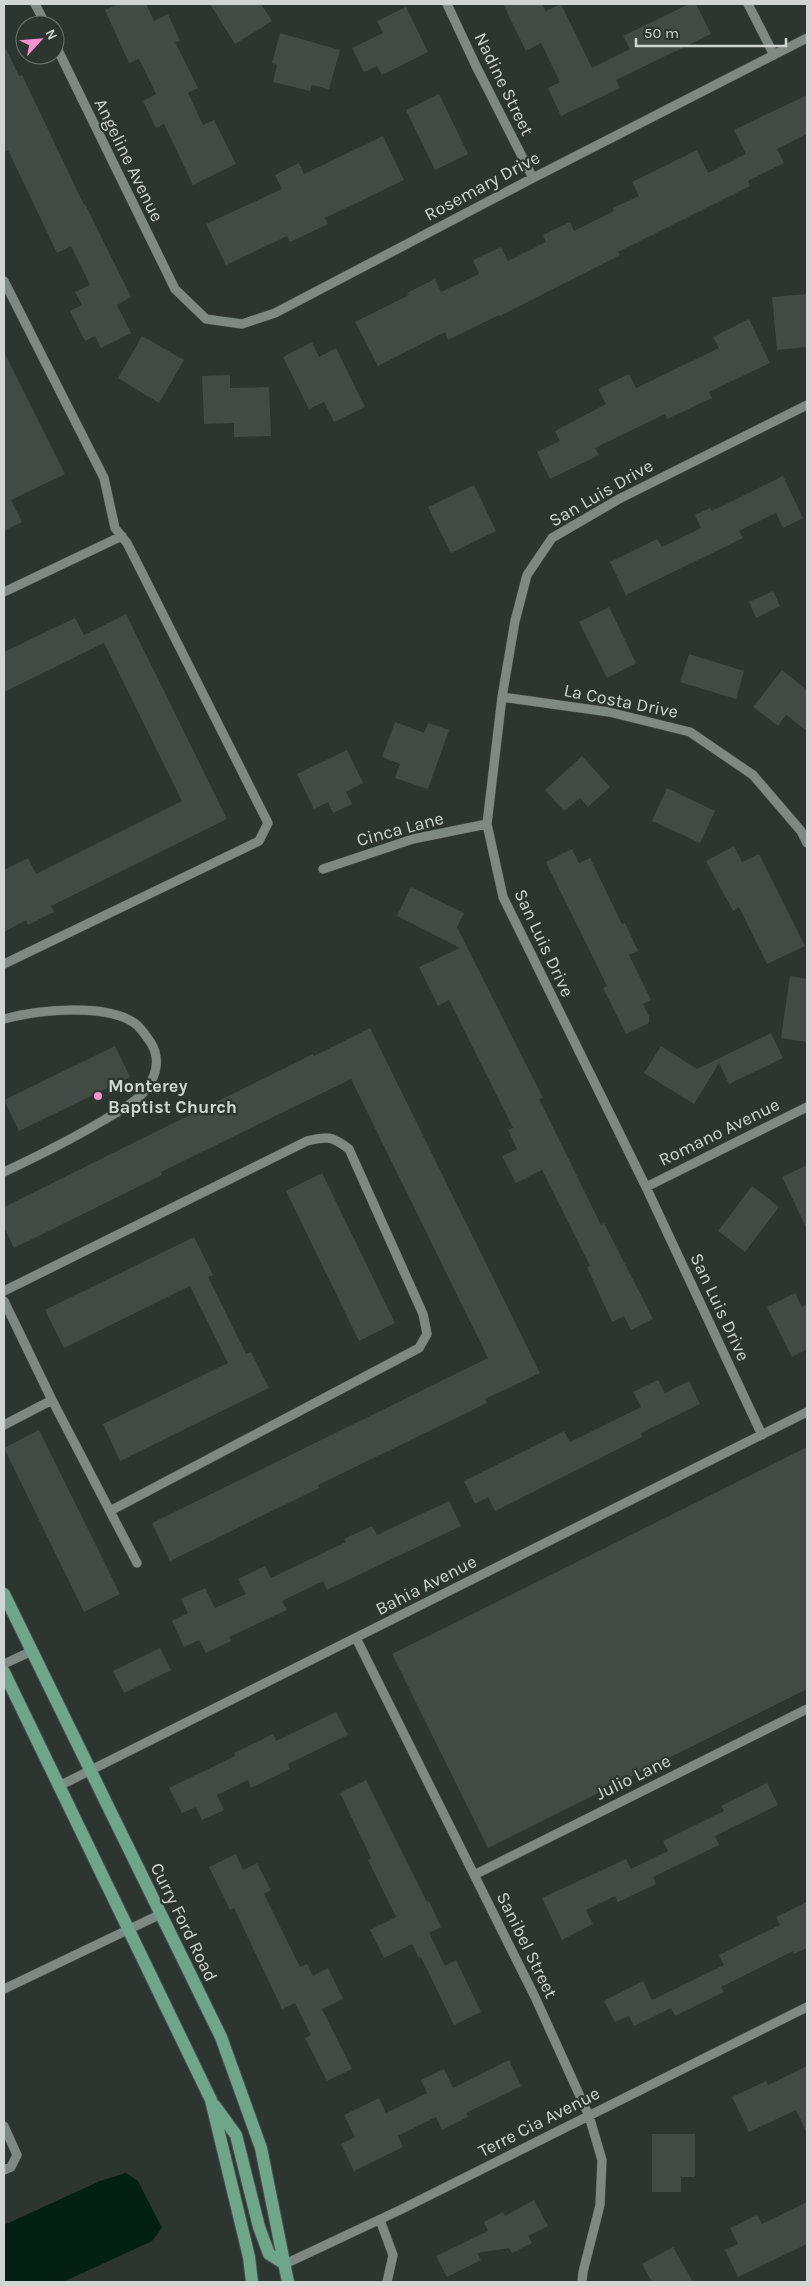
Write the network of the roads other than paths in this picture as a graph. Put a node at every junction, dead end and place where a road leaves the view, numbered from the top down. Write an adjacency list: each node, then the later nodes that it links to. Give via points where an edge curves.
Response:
1 (447, 4): 6 (street, Nadine Street)
2 (748, 4): 4 (street)
3 (807, 38): 4 (street, Rosemary Drive)
4 (774, 55): 6 (street, Rosemary Drive)
5 (65, 64): 8 (street, Angeline Avenue)
6 (533, 178): 8 (street, Rosemary Drive, via 276,313 242,324 206,319)
7 (4, 281): 10 (street, via 104,478 115,528)
8 (175, 289)
9 (807, 405): 12 (street, San Luis Drive, via 618,498 552,538 527,574)
10 (122, 536): 11 (street); 16 (street, via 268,823 259,841)
11 (4, 592)
12 (502, 697): 13 (street, San Luis Drive); 14 (street, La Costa Drive, via 609,712 690,732 753,775 802,831)
13 (487, 824): 15 (street, Cinca Lane, via 412,839); 20 (street, San Luis Drive, via 503,897)
14 (807, 842)
15 (323, 868)
16 (4, 964)
17 (4, 1019): 19 (street, via 66,1010 114,1014 136,1025 146,1035 156,1051 157,1069 136,1101 77,1136)
18 (807, 1107): 20 (street, Romano Avenue)
19 (4, 1172)
20 (646, 1187): 26 (street, San Luis Drive)
21 (4, 1291): 27 (street, via 307,1141 326,1136 349,1149 423,1314 427,1334 419,1348)
22 (4, 1301): 23 (street)
23 (52, 1400): 25 (street); 27 (street)
24 (807, 1412): 26 (street, Bahia Avenue)
25 (4, 1425)
26 (762, 1435): 30 (street, Bahia Avenue)
27 (110, 1511): 28 (street)
28 (137, 1563)
29 (4, 1594): 31 (main road, Curry Ford Road)
30 (356, 1638): 35 (street, Bahia Avenue); 37 (street, Sanibel Street)
31 (32, 1651): 32 (street); 35 (main road, Curry Ford Road)
32 (4, 1664)
33 (4, 1672): 36 (main road)
34 (807, 1709): 37 (street, Julio Lane)
35 (90, 1769): 36 (street, Bahia Avenue); 38 (main road, Curry Ford Road)
36 (59, 1786): 39 (main road)
37 (474, 1875): 43 (street, Sanibel Street, via 535,1997)
38 (161, 1914): 39 (street); 47 (main road, Curry Ford Road, via 221,2037 261,2148)
39 (128, 1929): 40 (street); 42 (main road)
40 (4, 1989)
41 (807, 2007): 43 (street, Terre Cia Avenue)
42 (211, 2100): 47 (main road, via 236,2135 269,2254); 48 (main road, via 249,2257)
43 (588, 2116): 46 (street, Terre Cia Avenue); 51 (street, Sanibel Street, via 602,2160 600,2205)
44 (4, 2126): 45 (street, via 17,2155 12,2167)
45 (4, 2170)
46 (380, 2220): 47 (street, Terre Cia Avenue); 50 (street, via 393,2255)
47 (285, 2264): 49 (main road, Curry Ford Road)
48 (252, 2282)
49 (288, 2282)
50 (387, 2282)
51 (582, 2282)

